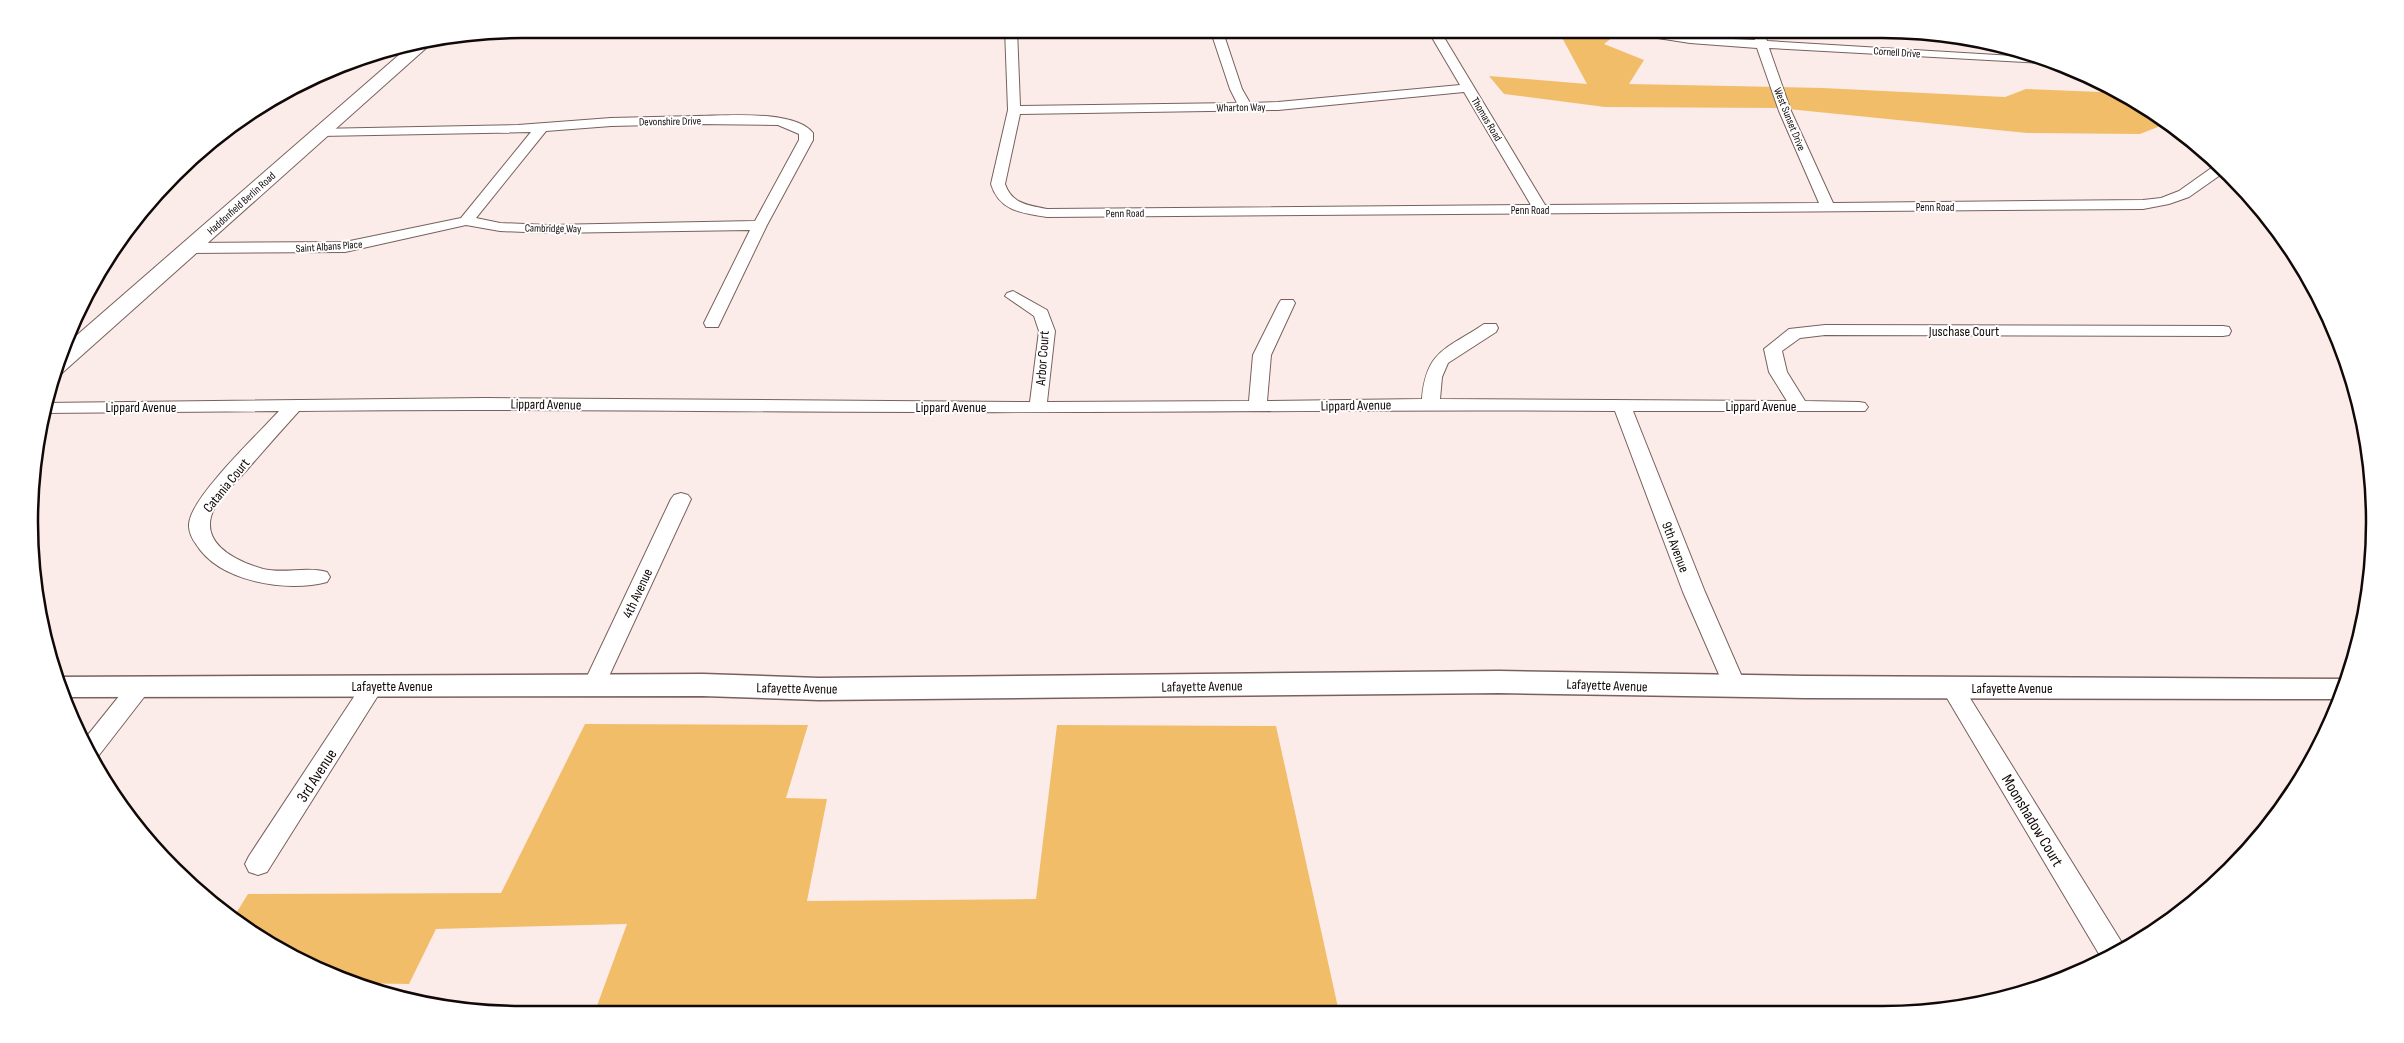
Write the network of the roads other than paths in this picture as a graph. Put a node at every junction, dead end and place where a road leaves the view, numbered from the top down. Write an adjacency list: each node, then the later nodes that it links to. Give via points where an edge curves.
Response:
1 (1011, 38): 11 (street, Penn Road)
2 (1219, 38): 10 (street, via 1236,89)
3 (1438, 38): 9 (street, Thomas Road)
4 (1666, 38): 6 (street, Cornell Drive)
5 (1760, 38): 6 (street, West Sunset Drive)
6 (1762, 44): 8 (street, Cornell Drive); 15 (street, West Sunset Drive, via 1785,111)
7 (414, 50): 13 (main road, Haddonfield Berlin Road)
8 (2029, 60)
9 (1468, 88): 10 (street, Wharton Way); 16 (street, Thomas Road)
10 (1246, 107): 11 (street, Wharton Way)
11 (1014, 110): 16 (street, Penn Road, via 998,184 1000,194 1014,206 1047,213)
12 (541, 128): 13 (street, Devonshire Drive); 17 (street); 18 (street, Devonshire Drive, via 696,120 779,121 799,128 806,133 806,140)
13 (320, 132): 19 (main road, Haddonfield Berlin Road)
14 (2215, 170): 15 (street, Penn Road, via 2191,191 2148,205)
15 (1828, 208): 16 (street, Penn Road)
16 (1541, 210)
17 (466, 221): 18 (street, Cambridge Way, via 500,227 548,229); 19 (street, Saint Albans Place, via 345,247)
18 (760, 225): 22 (street, Devonshire Drive)
19 (190, 248): 25 (main road, Haddonfield Berlin Road)
20 (1012, 296): 29 (street, Arbor Court, via 1041,313 1047,331)
21 (1287, 304): 30 (street, via 1262,356)
22 (712, 323)
23 (1490, 328): 26 (street, via 1441,360 1433,377)
24 (2223, 331): 31 (street, Juschase Court, via 1824,330 1795,333 1773,348 1778,372)
25 (66, 357)
26 (1431, 404): 27 (street, Lippard Avenue); 30 (street, Lippard Avenue)
27 (1622, 405): 31 (street, Lippard Avenue); 39 (street, 9th Avenue, via 1694,592)
28 (293, 406): 29 (street, Lippard Avenue, via 485,403); 33 (street, Lippard Avenue); 35 (street, Catania Court, via 209,500 198,527 203,540 216,555 236,567 282,580)
29 (1038, 406): 30 (street, Lippard Avenue)
30 (1258, 406)
31 (1799, 406): 32 (street, Lippard Avenue)
32 (1859, 407)
33 (51, 408)
34 (680, 499): 40 (street, 4th Avenue)
35 (320, 577)
36 (66, 686): 37 (street, Lafayette Avenue)
37 (140, 686): 38 (street, Lafayette Avenue); 43 (street)
38 (373, 686): 40 (street, Lafayette Avenue); 44 (street, 3rd Avenue)
39 (1735, 686): 40 (street, Lafayette Avenue, via 1499,682 1077,688); 41 (street, Lafayette Avenue)
40 (593, 687)
41 (1952, 688): 42 (street, Lafayette Avenue); 45 (street, Moonshadow Court)
42 (2337, 688)
43 (93, 746)
44 (258, 864)
45 (2111, 948)

